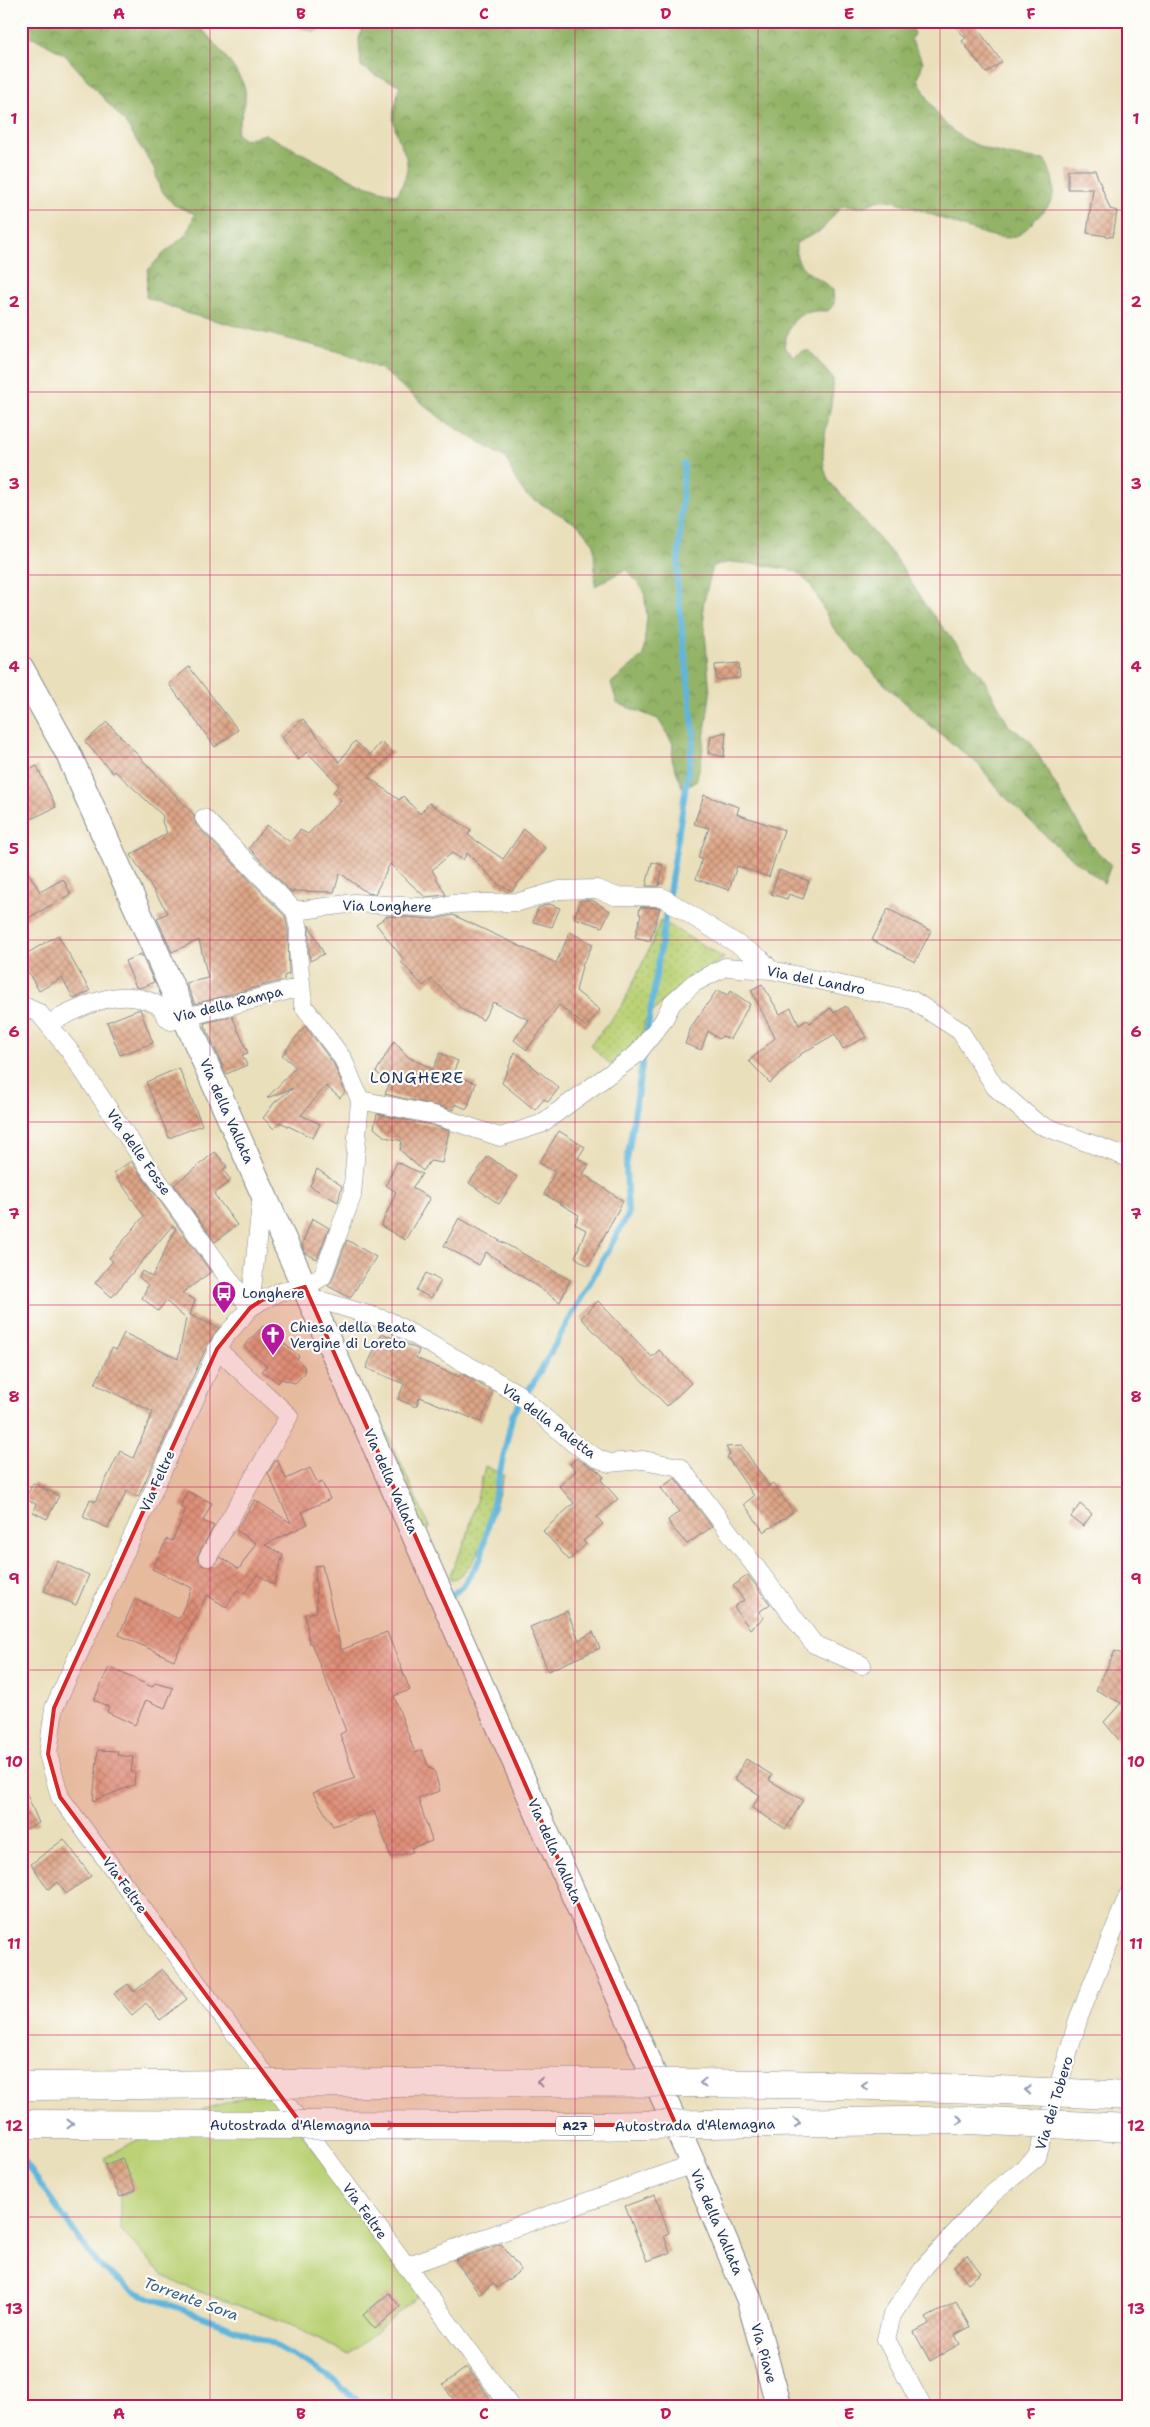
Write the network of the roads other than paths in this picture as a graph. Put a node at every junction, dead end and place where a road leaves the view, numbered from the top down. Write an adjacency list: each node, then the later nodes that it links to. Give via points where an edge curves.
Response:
1 (21, 668): 7 (main road, Via della Vallata, via 68,752)
2 (204, 818): 3 (street)
3 (295, 911): 4 (street, Via Longhere, via 355,903 435,908 452,904 519,902 560,890 597,889 614,896 662,897 761,958); 5 (street)
4 (771, 970): 9 (street, Via del Landro, via 725,967 694,983 672,1004 637,1054 541,1124 500,1137 434,1115); 10 (street, Via del Landro, via 912,1000 960,1031 995,1087 1038,1124)
5 (301, 987): 7 (street, Via della Rampa); 9 (street, via 303,1005 344,1059)
6 (21, 1005): 8 (street, Via delle Fosse, via 39,1012)
7 (186, 1016): 8 (street, Via della Rampa, via 171,1021 155,1003 111,997 94,1001); 11 (main road, Via della Vallata)
8 (49, 1023): 13 (street, Via delle Fosse)
9 (360, 1100): 12 (street, via 352,1196 322,1277)
10 (1129, 1158)
11 (262, 1193): 12 (main road, Via della Vallata); 13 (street)
12 (309, 1296): 13 (street, Via Feltre, via 280,1292); 16 (street, Via della Paletta, via 389,1321 517,1393 573,1443 597,1458 609,1463 643,1460 680,1467 814,1644); 22 (main road, Via della Vallata)
13 (250, 1308): 14 (street, Via Feltre)
14 (217, 1349): 15 (street, via 289,1416); 23 (street, Via Feltre, via 54,1708 48,1754 60,1798)
15 (208, 1557)
16 (862, 1665)
17 (1129, 1893): 27 (street, Via dei Tobero, via 1079,2018 1038,2157 985,2200 926,2266 892,2315 886,2339)
18 (21, 2086): 19 (highway, one-way to 18, bridge, via 972,2087 585,2082)
19 (1129, 2096)
20 (21, 2124): 21 (highway, Autostrada d'Alemagna / A27, one-way to 21, bridge, via 586,2126 969,2120)
21 (1129, 2128)
22 (693, 2164): 23 (street); 24 (main road, Via della Vallata)
23 (406, 2266): 25 (street, Via Feltre)
24 (749, 2300): 26 (main road, Via Piave)
25 (510, 2406)
26 (779, 2406)
27 (922, 2406)

